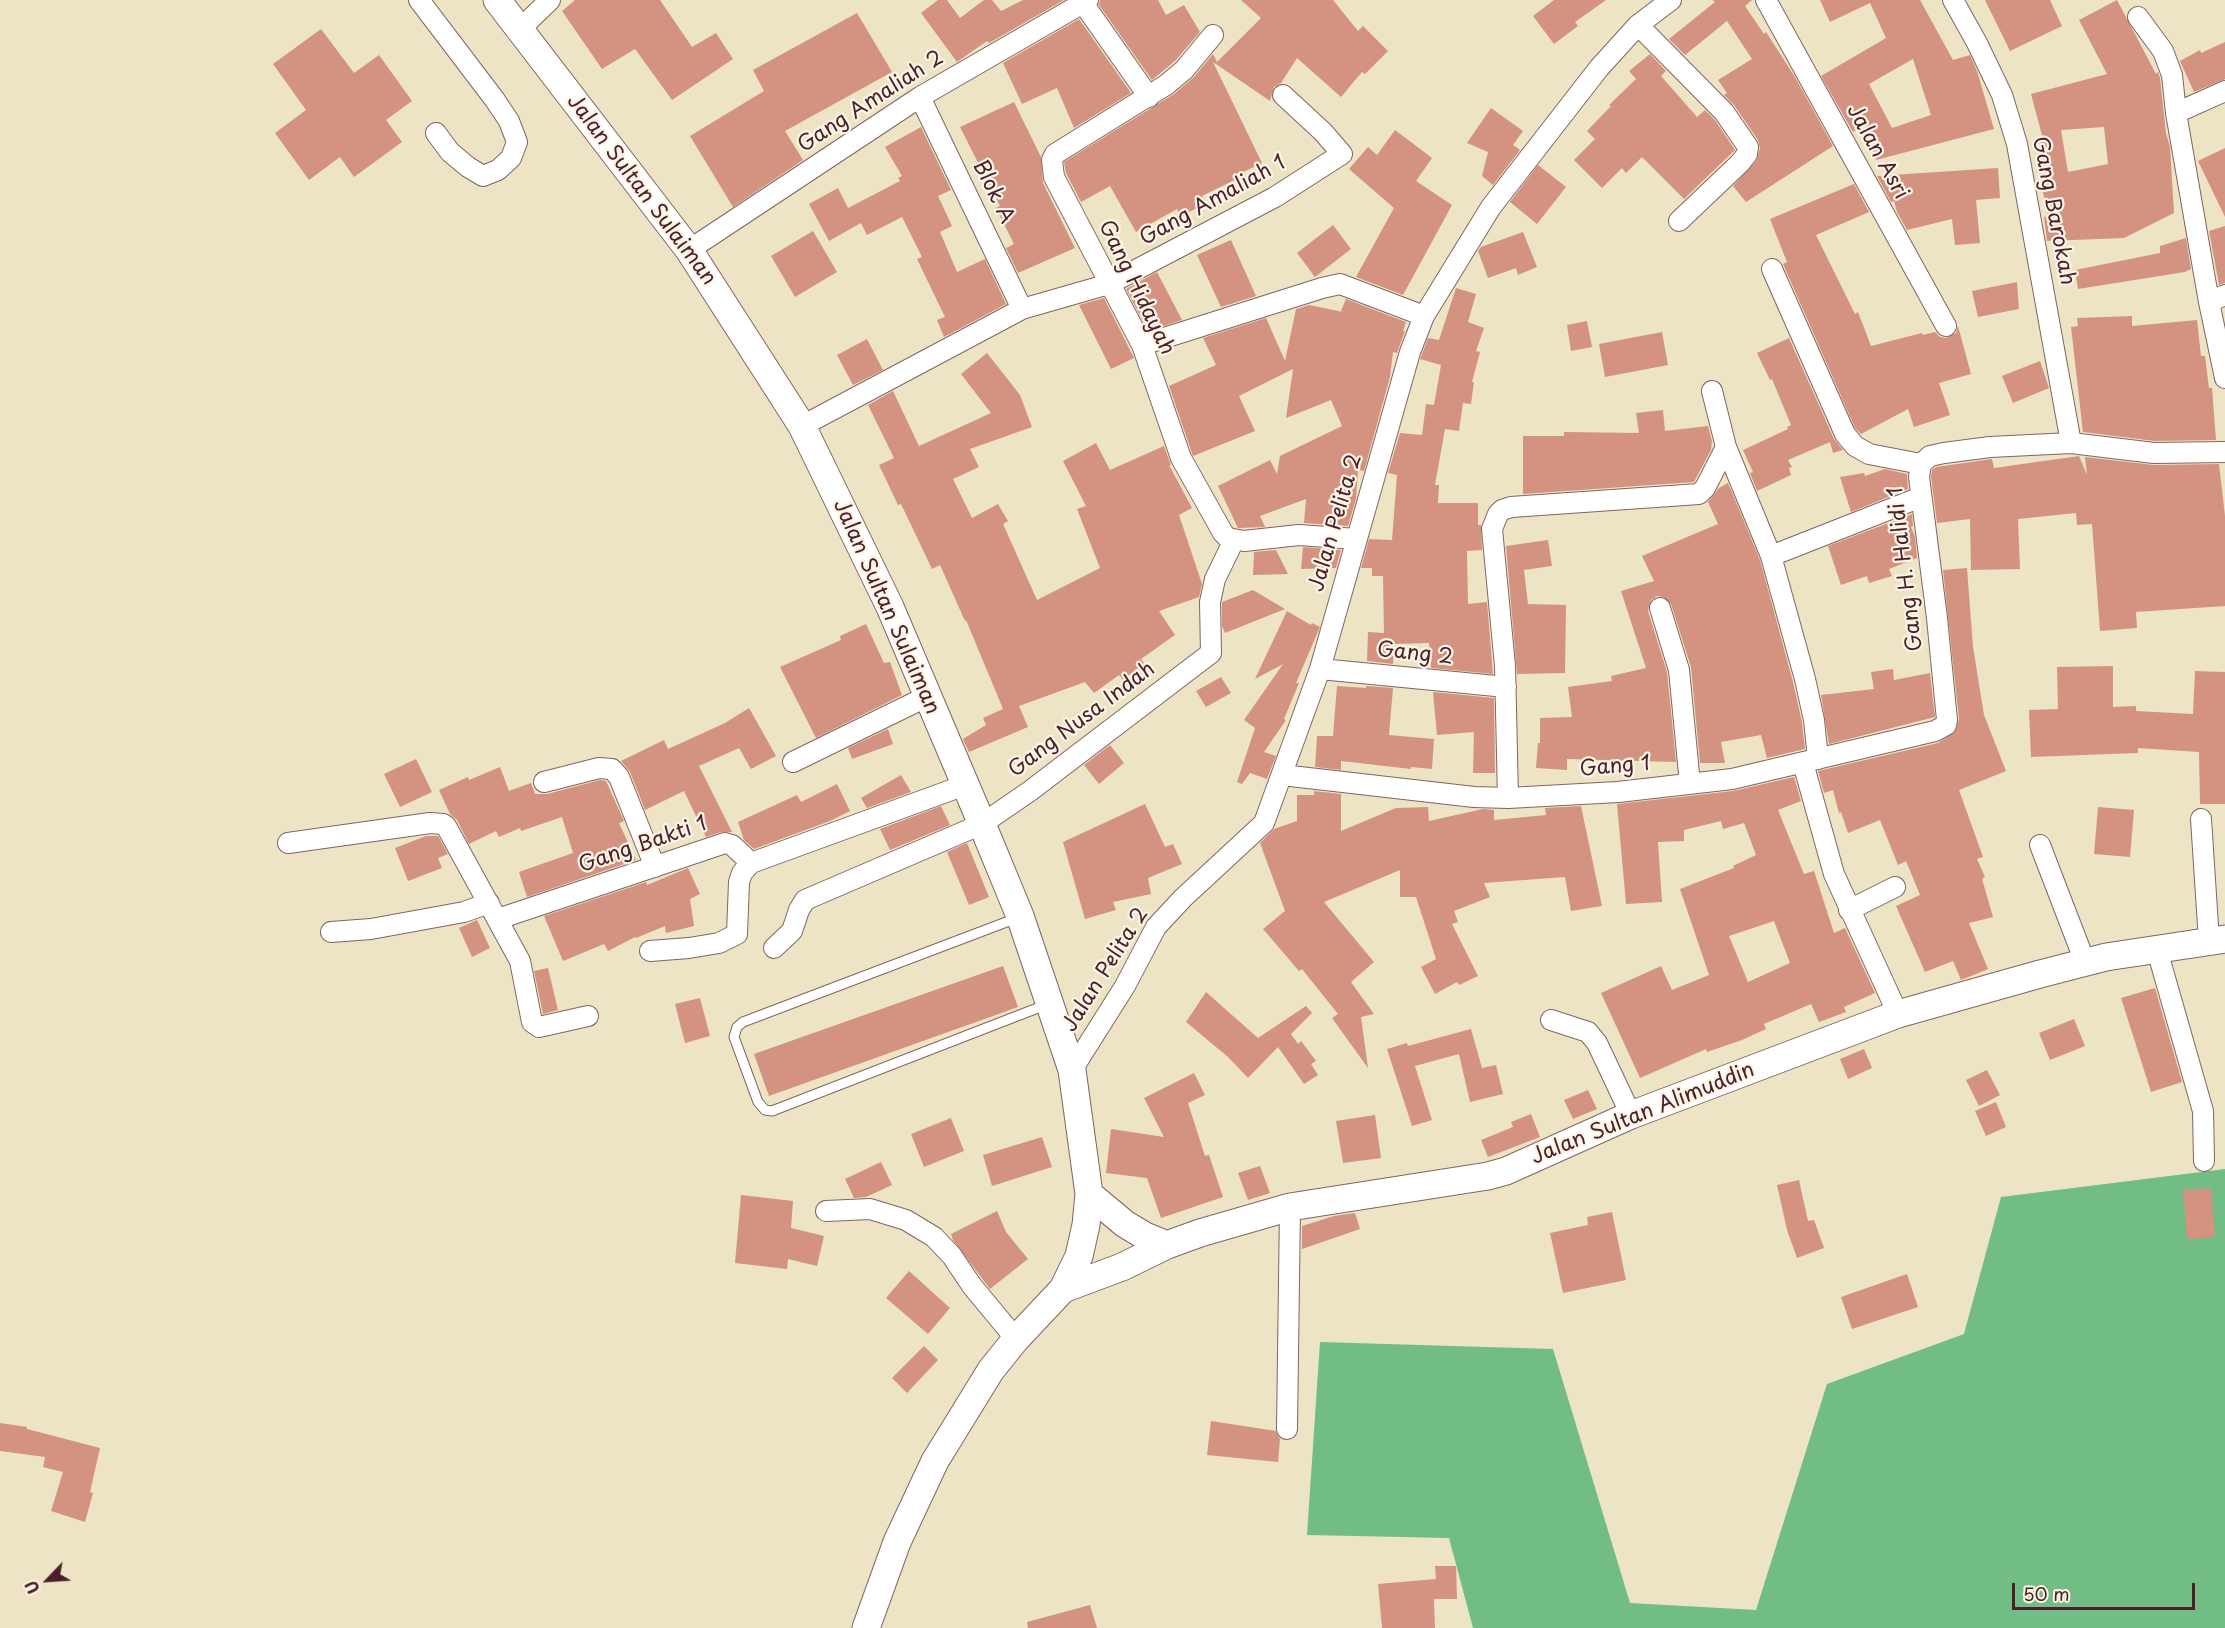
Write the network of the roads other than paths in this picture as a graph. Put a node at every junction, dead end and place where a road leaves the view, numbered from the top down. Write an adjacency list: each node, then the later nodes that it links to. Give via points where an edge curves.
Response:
1 (418, 0): 17 (street, via 495,100 517,142 511,158 498,170 483,176 450,152)
2 (497, 0): 10 (main road, Jalan Sultan Sulaiman)
3 (550, 0): 10 (street)
4 (1669, 0): 9 (street, Jalan Pelita 2)
5 (1766, 0): 25 (street, Jalan Asri)
6 (1953, 0): 30 (street, Gang Barokah, via 2002,95 2017,144)
7 (1086, 2): 14 (street, Gang Amaliah 2); 15 (street)
8 (2138, 17): 16 (street, via 2163,51 2172,75)
9 (1638, 25): 18 (street, via 1725,112 1748,147 1740,163); 24 (street, Jalan Pelita 2, via 1599,68 1491,207)
10 (519, 30): 19 (main road, Jalan Sultan Sulaiman)
11 (1213, 35): 15 (street, Gang Hidayah, via 1184,69)
12 (2225, 91): 16 (street)
13 (1283, 95): 21 (street, Gang Amaliah 1, via 1342,154 1275,197)
14 (920, 97): 19 (street, Gang Amaliah 2); 23 (street, Blok A)
15 (1149, 97): 21 (street, Gang Hidayah, via 1052,159 1054,177)
16 (2176, 113): 22 (street)
17 (435, 133)
18 (1679, 221)
19 (689, 250): 29 (main road, Jalan Sultan Sulaiman)
20 (1772, 269): 33 (street, via 1845,434 1869,454)
21 (1109, 284): 23 (street, Gang Amaliah 1); 26 (street, Gang Hidayah)
22 (2217, 299): 27 (street)
23 (1022, 309): 29 (street, Gang Amaliah 1)
24 (1424, 316): 26 (street, via 1340,284); 35 (street, Jalan Pelita 2, via 1410,352)
25 (1946, 326)
26 (1142, 345): 36 (street, Gang Hidayah, via 1181,458 1219,527)
27 (2225, 378)
28 (1712, 392): 31 (street)
29 (802, 426): 41 (main road, Jalan Sultan Sulaiman, via 890,606)
30 (2071, 442): 32 (street, Gang H. Halidi 1, via 2154,453); 33 (street, Gang H. Halidi 1, via 1944,453 1930,456)
31 (1726, 447): 37 (street); 40 (street, via 1699,494 1502,510 1492,529)
32 (2225, 452)
33 (1921, 464): 34 (street, Gang H. Halidi 1)
34 (1921, 497): 37 (street); 42 (street, Gang H. Halidi 1)
35 (1357, 538): 36 (street, via 1299,535); 39 (street, Jalan Pelita 2)
36 (1234, 540): 51 (street, Gang Nusa Indah, via 1215,579 1210,602 1211,652)
37 (1771, 556): 43 (street, via 1814,720)
38 (1660, 608): 48 (street, via 1679,670)
39 (1320, 669): 40 (street, Gang 2); 45 (street, Jalan Pelita 2)
40 (1506, 687): 49 (street)
41 (928, 696): 44 (street); 47 (main road, Jalan Sultan Sulaiman)
42 (1946, 725): 43 (street, Gang 1)
43 (1811, 761): 48 (street, Gang 1, via 1732,780); 57 (street, via 1828,856)
44 (793, 762)
45 (1282, 775): 49 (street, Gang 1); 70 (street, Jalan Pelita 2, via 1264,823 1156,927 1125,986)
46 (544, 782): 55 (street, via 599,768 612,769 619,777)
47 (965, 784): 51 (main road, Jalan Sultan Sulaiman); 54 (street)
48 (1690, 784): 49 (street, Gang 1)
49 (1508, 798)
50 (2201, 819): 61 (street)
51 (982, 824): 59 (main road, Jalan Sultan Sulaiman); 62 (street, Gang Nusa Indah, via 805,900 792,931)
52 (288, 843): 58 (street, via 443,824)
53 (2040, 845): 65 (street)
54 (751, 863): 55 (street, Gang Bakti 1, via 725,843); 64 (street, via 739,882 737,934 719,943)
55 (655, 867): 58 (street, Gang Bakti 1)
56 (1895, 887): 57 (street)
57 (1849, 910): 67 (street)
58 (494, 911): 60 (street, Gang Bakti 1, via 464,912 371,930); 68 (street, via 520,962 534,1024)
59 (1020, 916): 66 (main road, Jalan Sultan Sulaiman); 66 (lane, via 743,1022 736,1027 734,1037 758,1102 772,1111)
60 (331, 933)
61 (2217, 940): 63 (main road, Jalan Sultan Alimuddin)
62 (774, 948)
63 (2157, 950): 65 (main road, Jalan Sultan Alimuddin); 72 (street, via 2203,1111)
64 (650, 951)
65 (2085, 962): 67 (main road, Jalan Sultan Alimuddin)
66 (1050, 1004): 70 (main road, Jalan Sultan Sulaiman)
67 (1898, 1014): 71 (main road, Jalan Sultan Alimuddin)
68 (588, 1016)
69 (1551, 1020): 71 (street, via 1588,1032)
70 (1072, 1070): 73 (main road, Jalan Sultan Sulaiman)
71 (1631, 1115): 74 (main road, Jalan Sultan Alimuddin, via 1506,1171)
72 (2204, 1161)
73 (1089, 1194): 76 (main road, via 1125,1224); 77 (main road, Jalan Sultan Sulaiman, via 1079,1256)
74 (1290, 1207): 76 (main road, Jalan Sultan Alimuddin); 79 (street)
75 (826, 1211): 78 (street, via 870,1209 906,1220 934,1237)
76 (1167, 1245): 77 (main road, Jalan Sultan Alimuddin, via 1122,1268)
77 (1063, 1289): 78 (main road)
78 (1016, 1339): 80 (main road, via 991,1370 935,1461 897,1542)
79 (1287, 1428)
80 (866, 1628)

